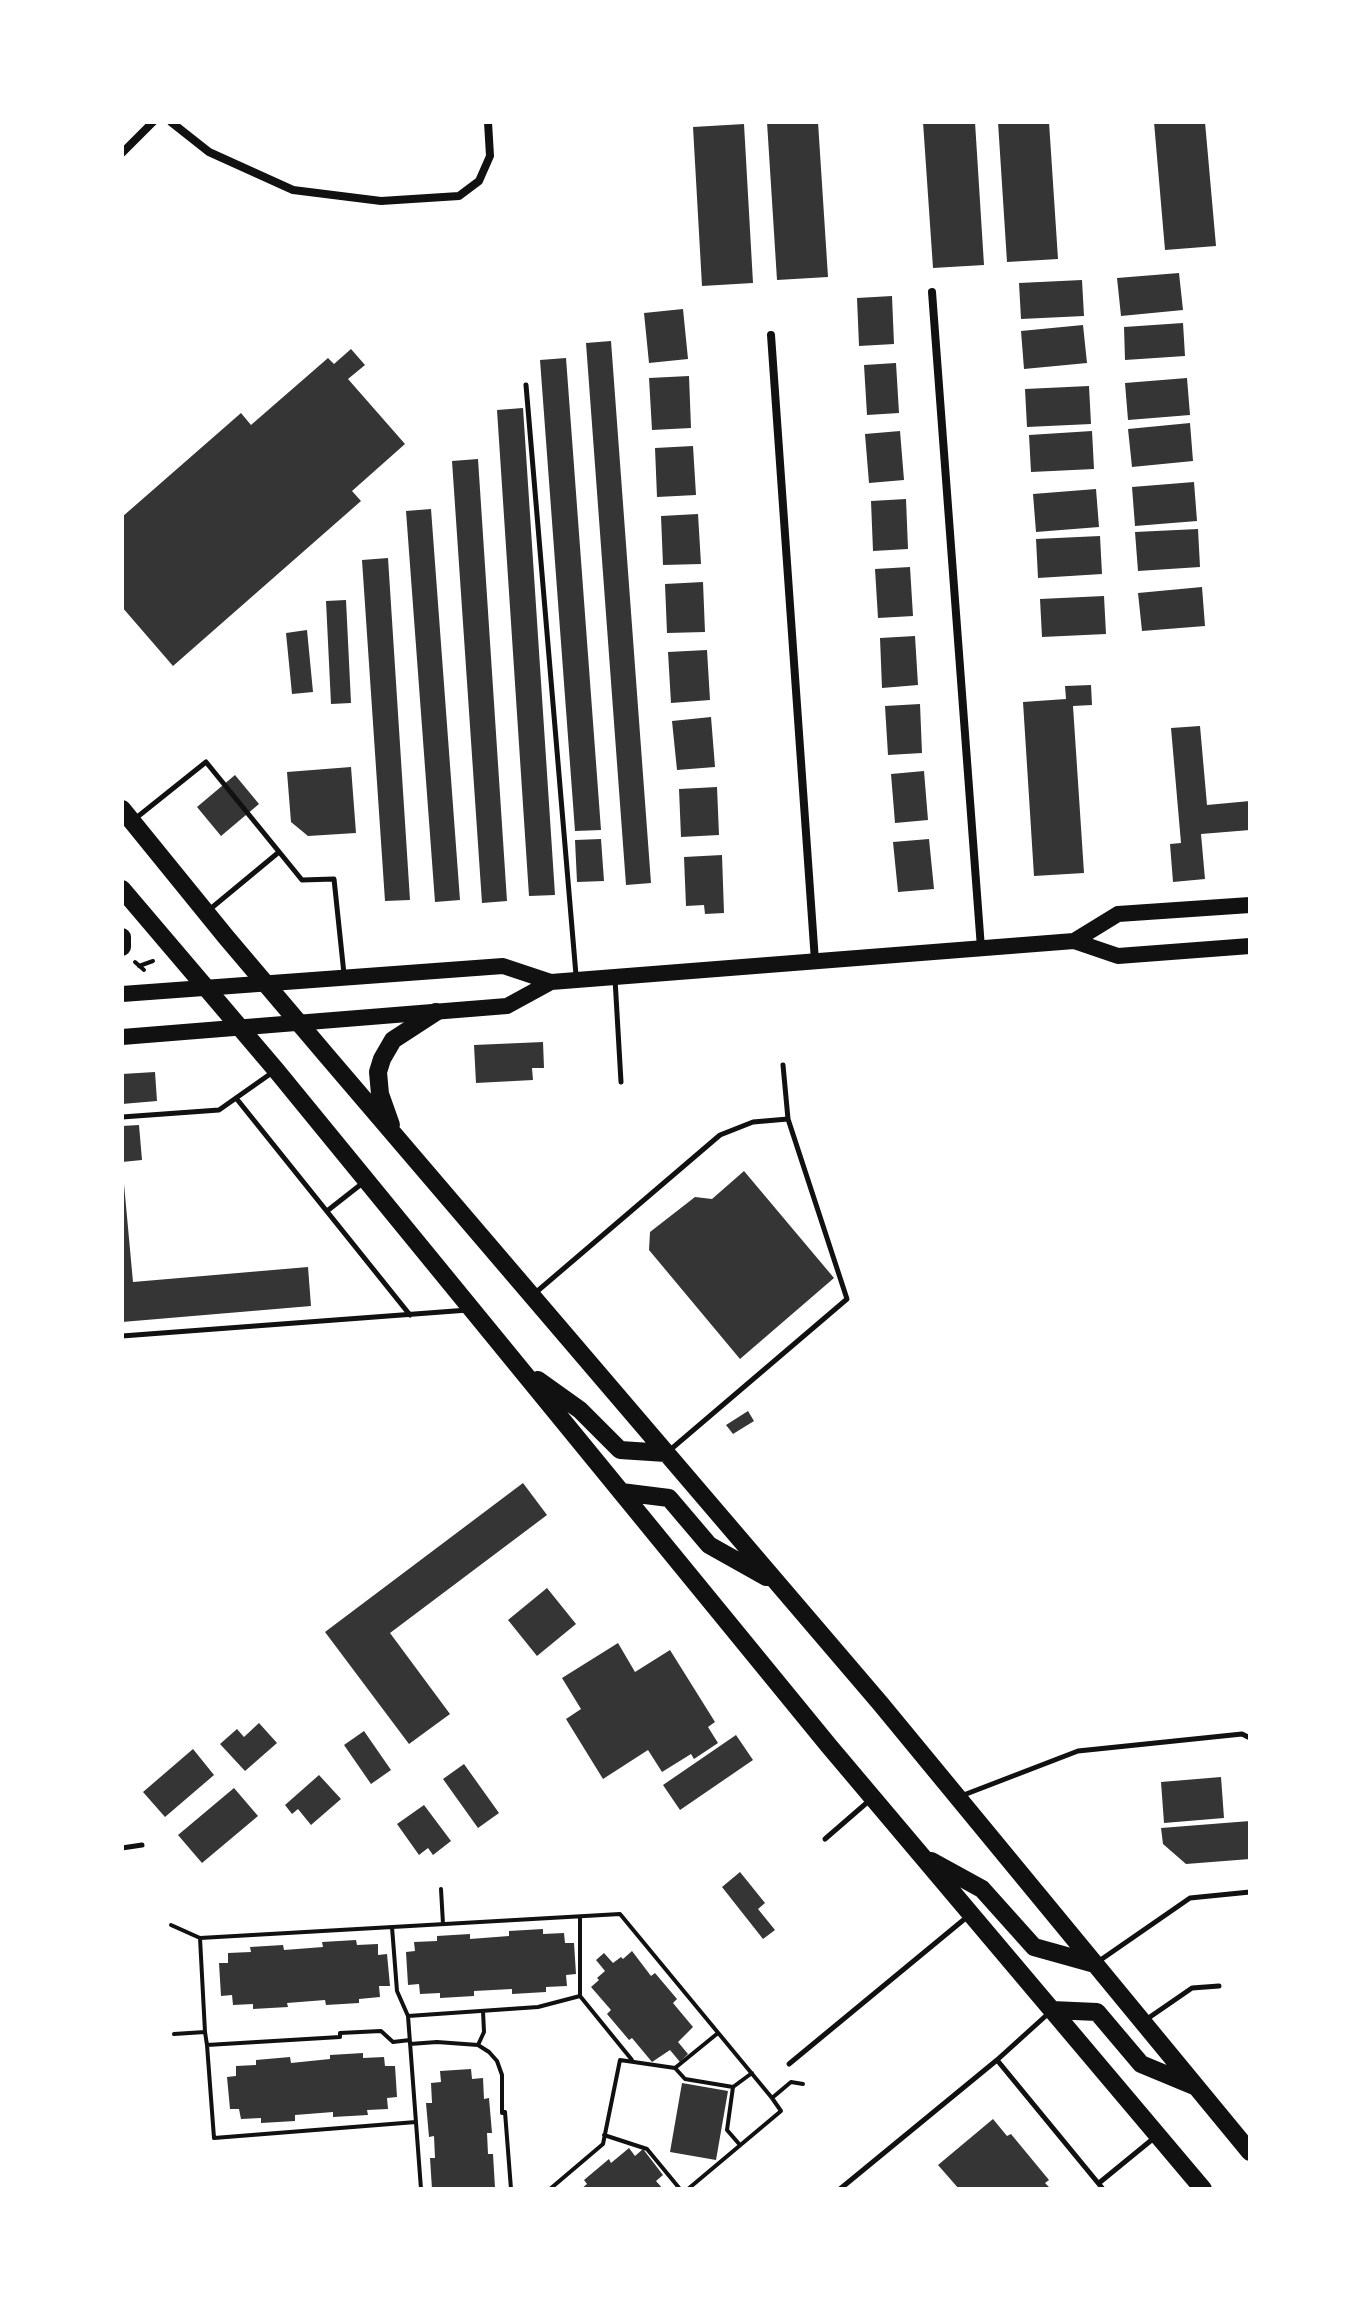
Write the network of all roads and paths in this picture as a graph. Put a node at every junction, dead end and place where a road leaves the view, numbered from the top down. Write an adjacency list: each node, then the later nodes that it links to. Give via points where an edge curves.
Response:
1 (153, 122): 4 (street)
2 (171, 122): 3 (street, via 209,152 293,190 381,201 459,196 479,181 490,156)
3 (488, 122)
4 (122, 153)
5 (932, 292): 16 (street)
6 (771, 335): 19 (street)
7 (526, 385): 24 (lane)
8 (127, 815): 9 (lane, via 206,762); 12 (main road)
9 (279, 852): 12 (lane); 22 (lane, via 302,880 334,879)
10 (122, 889): 27 (main road)
11 (1250, 905): 14 (main road, via 1118,914)
12 (206, 912): 26 (main road)
13 (122, 937): 17 (main road)
14 (1074, 941): 15 (main road, via 1118,956); 16 (main road)
15 (1250, 946)
16 (981, 948): 19 (main road)
17 (128, 954): 20 (path)
18 (153, 961): 20 (path)
19 (815, 962): 23 (main road)
20 (139, 966): 21 (path)
21 (144, 970)
22 (345, 977): 25 (main road, via 503,966); 26 (main road)
23 (615, 977): 24 (main road); 35 (lane)
24 (577, 980): 25 (main road)
25 (551, 982): 29 (main road, via 507,1006)
26 (265, 984): 27 (main road); 30 (main road)
27 (207, 988): 28 (main road); 31 (main road)
28 (122, 994)
29 (436, 1012): 30 (main road); 39 (main road, via 393,1040 382,1059 380,1094)
30 (299, 1024): 31 (main road); 39 (main road)
31 (241, 1028): 32 (main road); 34 (main road)
32 (122, 1037)
33 (783, 1065): 38 (lane)
34 (276, 1070): 36 (lane); 40 (main road)
35 (621, 1082)
36 (236, 1098): 37 (lane, via 219,1110); 41 (lane)
37 (122, 1117)
38 (788, 1119): 42 (lane, via 753,1122 720,1135); 47 (lane, via 847,1299)
39 (394, 1135): 42 (main road)
40 (366, 1180): 41 (lane); 43 (main road)
41 (327, 1211): 44 (lane)
42 (532, 1296): 47 (main road)
43 (472, 1310): 44 (lane); 46 (main road)
44 (410, 1315): 45 (lane)
45 (122, 1336)
46 (516, 1364): 47 (main road, via 580,1410 620,1450); 48 (main road)
47 (666, 1453): 49 (main road)
48 (621, 1492): 49 (main road, via 669,1498 709,1545); 52 (main road)
49 (778, 1585): 51 (main road)
50 (1250, 1738): 51 (lane, via 1242,1734 1078,1751)
51 (958, 1797): 65 (main road)
52 (872, 1798): 53 (lane); 56 (main road)
53 (825, 1839)
54 (142, 1845): 55 (lane)
55 (122, 1848)
56 (922, 1856): 59 (main road); 65 (main road, via 982,1889 1034,1947)
57 (441, 1889): 61 (path)
58 (1250, 1892): 65 (lane, via 1190,1898)
59 (971, 1914): 68 (main road); 80 (lane)
60 (580, 1917): 61 (path); 67 (path); 73 (path, via 620,1914)
61 (443, 1924): 63 (path)
62 (171, 1925): 64 (path)
63 (392, 1927): 64 (path); 70 (path, via 397,1991)
64 (200, 1938): 72 (path)
65 (1095, 1964): 71 (main road)
66 (1219, 1986): 71 (lane, via 1192,1988)
67 (580, 1996): 69 (path, via 538,2007); 79 (path)
68 (1052, 2010): 78 (lane); 85 (main road, via 1097,2012 1141,2064); 89 (main road)
69 (483, 2011): 70 (path); 77 (path, via 484,2032)
70 (408, 2016): 75 (path)
71 (1143, 2022): 85 (main road)
72 (205, 2032): 74 (path); 76 (path)
73 (718, 2033): 81 (path); 82 (path)
74 (174, 2034)
75 (410, 2042): 76 (path, via 393,2042 381,2031); 77 (path); 87 (path)
76 (207, 2045): 87 (path, via 214,2138)
77 (478, 2045): 94 (path, via 497,2061 502,2075)
78 (997, 2060): 92 (lane); 98 (lane)
79 (633, 2062): 81 (path); 88 (path, via 620,2060)
80 (789, 2064)
81 (675, 2068): 84 (path, via 685,2079)
82 (752, 2073): 84 (path); 86 (path)
83 (803, 2084): 86 (path, via 791,2082)
84 (733, 2087): 91 (path, via 727,2130)
85 (1196, 2087): 90 (main road)
86 (772, 2098): 91 (path, via 781,2111)
87 (416, 2122): 93 (path)
88 (604, 2135): 95 (path, via 603,2144); 96 (path, via 647,2149)
89 (1157, 2135): 92 (lane); 99 (main road)
90 (1247, 2143)
91 (740, 2145): 97 (path)
92 (1101, 2186)
93 (421, 2189)
94 (511, 2189)
95 (550, 2189)
96 (680, 2189)
97 (688, 2189)
98 (840, 2189)
99 (1203, 2189)

